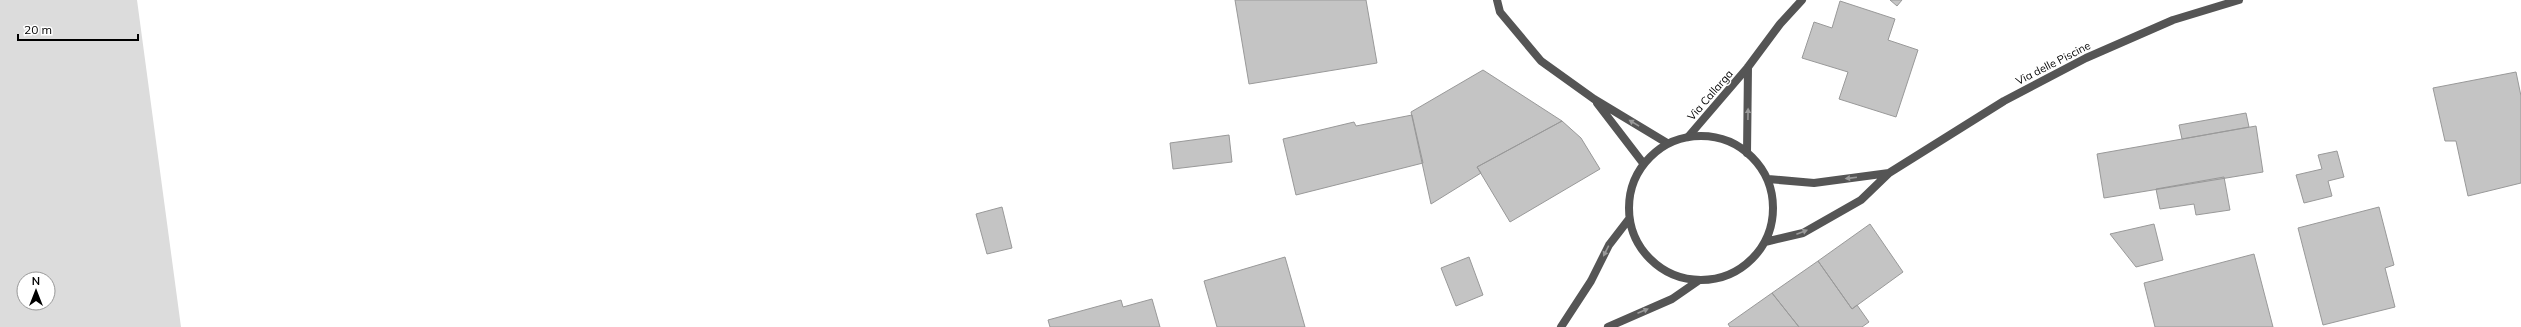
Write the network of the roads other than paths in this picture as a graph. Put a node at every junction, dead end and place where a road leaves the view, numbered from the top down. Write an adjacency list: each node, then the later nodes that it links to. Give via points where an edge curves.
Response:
1 (1497, 0): 5 (street, via 1500,12 1540,61)
2 (1802, 0): 4 (street, Via Callarga, via 1780,24)
3 (2239, 0): 10 (street, Via delle Piscine, via 2173,20 2086,58 2004,101)
4 (1748, 67): 6 (street, Via Callarga); 8 (street, Via Callarga, one-way to 4)
5 (1594, 99): 7 (street, one-way to 5); 9 (street)
6 (1688, 137): 7 (street); 8 (street, via 1709,136 1730,141)
7 (1667, 143): 9 (street)
8 (1748, 153): 11 (street)
9 (1643, 163): 12 (street, via 1633,180 1628,199)
10 (1889, 174): 11 (street, Via delle Piscine, one-way to 11, via 1814,183); 13 (street, Via delle Piscine, one-way to 10, via 1803,233 1861,200)
11 (1768, 180): 13 (street, via 1772,222)
12 (1629, 219): 14 (street, via 1636,242 1652,262 1674,276); 15 (street, one-way to 15, via 1609,245 1591,281)
13 (1765, 242): 14 (street, via 1748,263 1724,276)
14 (1698, 280): 16 (street, one-way to 14, via 1672,299)
15 (1561, 327)
16 (1608, 327)

